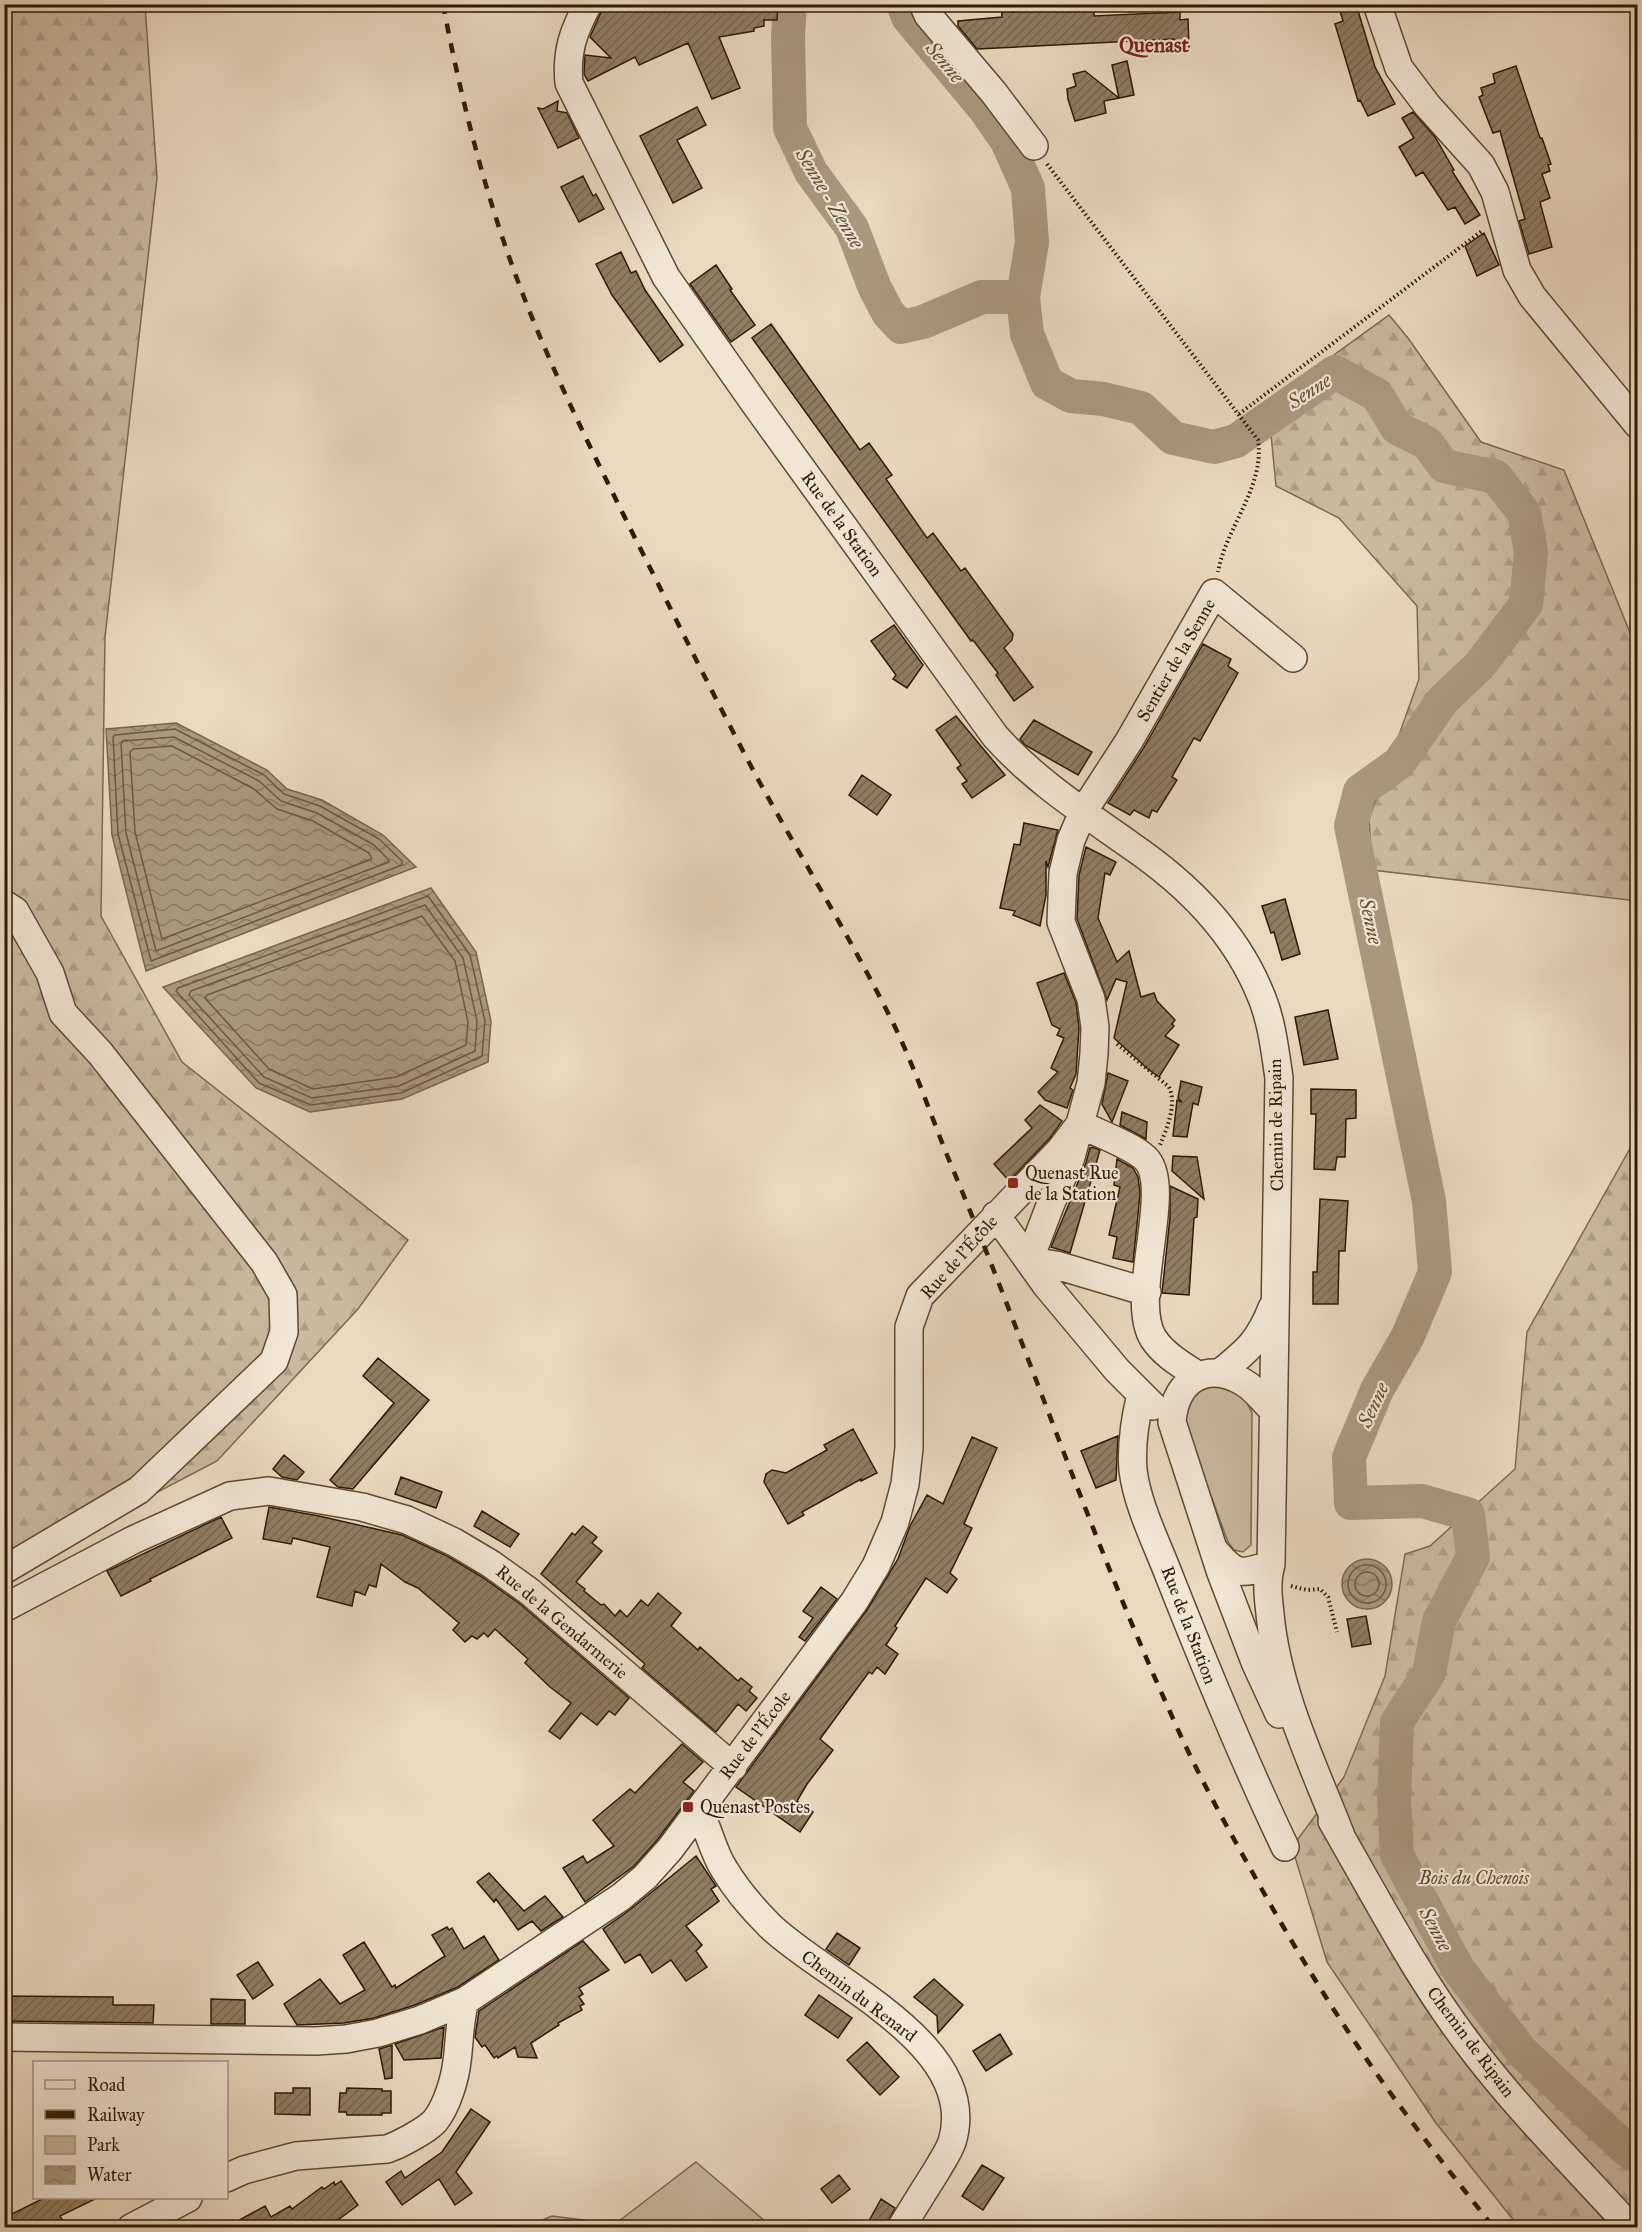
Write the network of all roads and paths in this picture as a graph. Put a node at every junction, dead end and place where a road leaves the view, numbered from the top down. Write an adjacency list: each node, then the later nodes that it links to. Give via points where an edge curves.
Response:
1 (588, 4): 10 (street, Rue de la Station, via 571,42 567,61 569,83 666,277 995,736 1040,781)
2 (923, 4): 4 (street)
3 (1377, 4): 5 (street, via 1399,68 1481,165 1496,192)
4 (1034, 146): 6 (path)
5 (1502, 216): 6 (path); 7 (street, via 1517,270 1532,296)
6 (1239, 414): 8 (path, via 1258,440 1260,456 1251,488)
7 (1638, 425)
8 (1221, 555)
9 (1293, 658): 10 (street, Sentier de la Senne, via 1214,593 1130,741)
10 (1083, 812): 12 (street, via 1063,873 1061,922 1092,999); 18 (street, Chemin de Ripain, via 1179,882 1206,908 1240,954 1262,999 1275,1045 1279,1078)
11 (4, 904): 24 (street, via 15,911 50,973 63,1013 100,1053 264,1262 283,1295 284,1332 274,1361 139,1490)
12 (1095, 1027): 13 (street, via 1091,1083); 14 (path, via 1169,1087 1172,1094 1165,1135)
13 (1080, 1124): 14 (street); 15 (street, Rue de l'École); 16 (street, via 1071,1157)
14 (1149, 1163): 17 (street, via 1155,1190)
15 (996, 1215): 16 (street); 28 (street, Rue de l'École, via 921,1296 909,1327 909,1448 905,1484 895,1522 876,1566)
16 (1029, 1261): 17 (street); 20 (street)
17 (1147, 1292): 19 (street, via 1147,1318 1154,1338 1166,1353)
18 (1275, 1301): 19 (street, Chemin de Ripain, via 1251,1347); 21 (street, Chemin de Ripain)
19 (1210, 1374): 21 (street, via 1249,1386); 22 (street, via 1187,1385 1178,1397)
20 (1141, 1394): 22 (street); 31 (street, Rue de la Station, via 1133,1472 1143,1507 1213,1688)
21 (1273, 1410): 25 (street, Chemin de Ripain)
22 (1172, 1422): 23 (street, Chemin de Ripain)
23 (1215, 1551): 25 (street, via 1228,1566 1241,1572); 30 (street, Chemin de Ripain, via 1255,1662 1311,1783)
24 (4, 1570)
25 (1269, 1572): 27 (path, via 1307,1590 1320,1589 1328,1597); 30 (street, Chemin de Ripain, via 1271,1629 1278,1664)
26 (4, 1608): 28 (street, Rue de la Gendarmerie, via 133,1540 230,1496 269,1491 362,1507 406,1520 498,1569 530,1592)
27 (1336, 1632)
28 (733, 1767): 29 (street, Rue de l'École)
29 (699, 1811): 32 (street, Rue de l'École, via 645,1877 621,1897); 36 (street, Chemin du Renard, via 724,1869 770,1926 886,2012 918,2038 937,2061 951,2092 956,2118 952,2143)
30 (1341, 1836): 38 (street, Chemin de Ripain, via 1392,1929 1474,2051)
31 (1285, 1847)
32 (465, 2001): 33 (street, Rue de l'École, via 420,2020 346,2039); 34 (street, via 451,2089 435,2122 387,2149 296,2156)
33 (4, 2037)
34 (228, 2177)
35 (186, 2199): 37 (street)
36 (907, 2226)
37 (131, 2228)
38 (1631, 2228)

